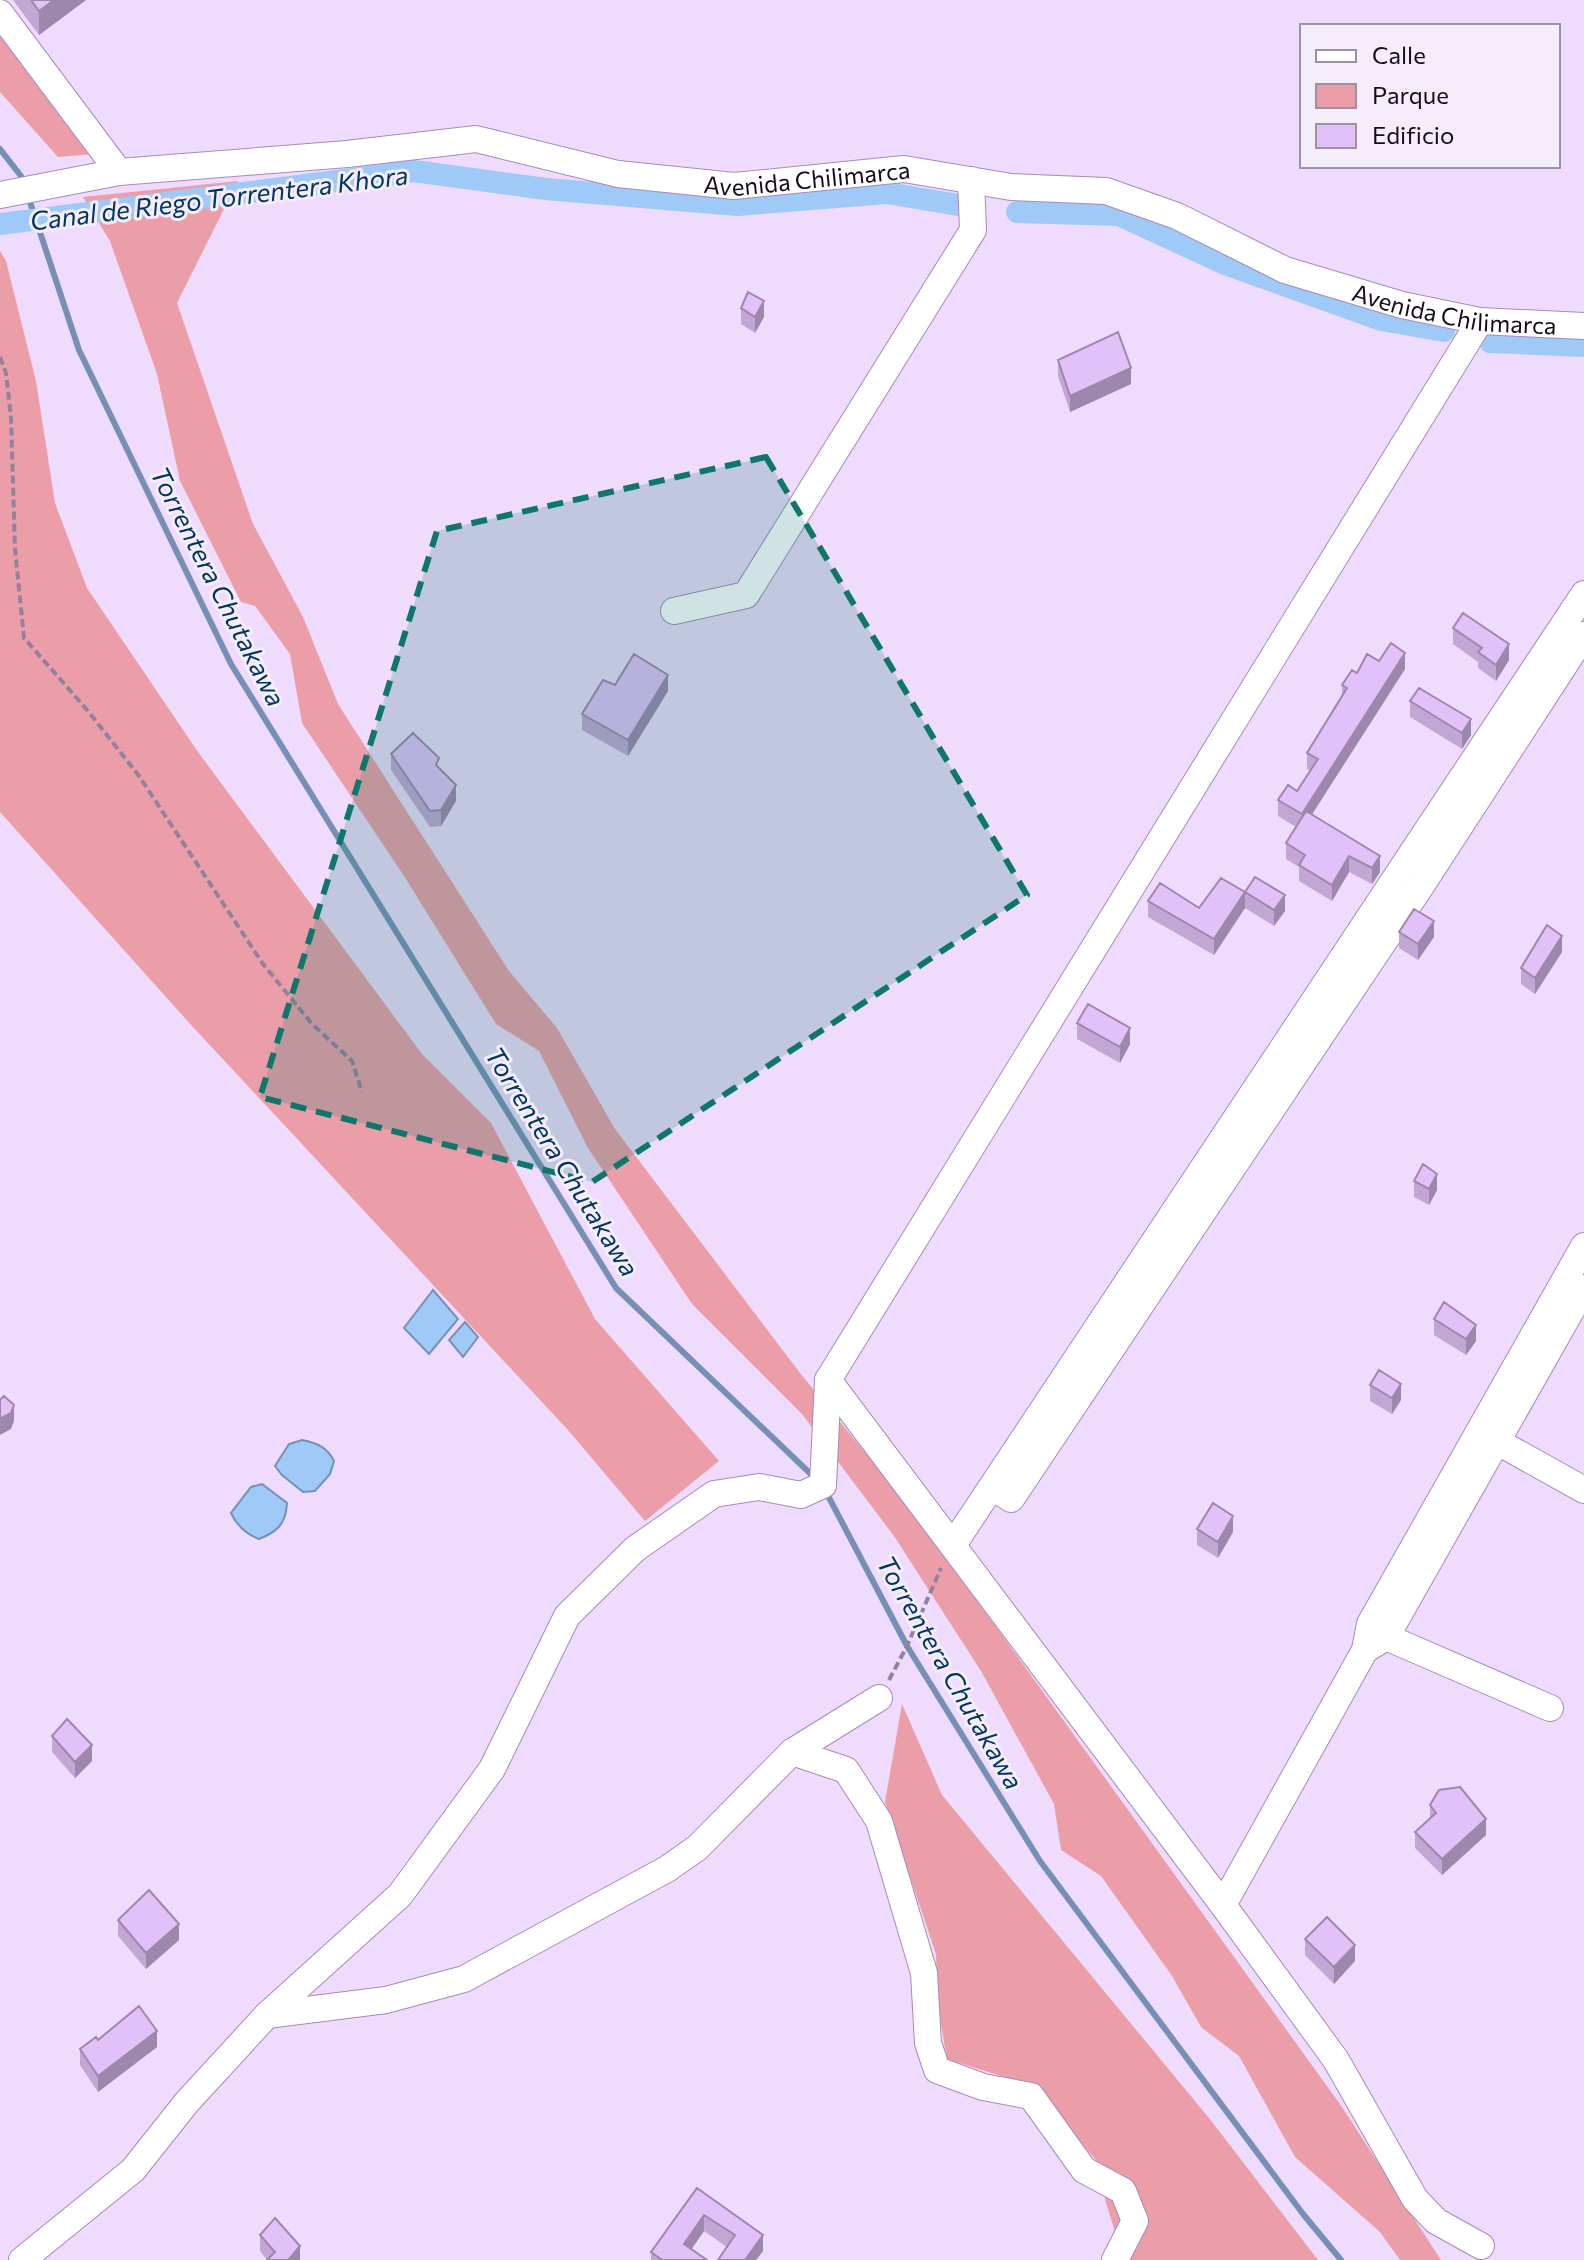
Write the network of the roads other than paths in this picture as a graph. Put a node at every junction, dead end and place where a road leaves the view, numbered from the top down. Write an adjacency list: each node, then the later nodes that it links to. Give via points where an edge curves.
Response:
1 (0, 13): 2 (street)
2 (119, 172): 3 (street, Avenida Chilimarca, via 476,139 618,174 734,186 904,169); 4 (street, Avenida Chilimarca)
3 (971, 180): 5 (street, Avenida Chilimarca, via 1106,191 1177,216 1285,270 1402,305); 8 (street, via 973,230 746,595)
4 (6, 193)
5 (1480, 321): 6 (street, Avenida Chilimarca); 12 (street)
6 (1584, 326)
7 (1584, 594): 14 (street)
8 (674, 611)
9 (1584, 635): 14 (street, via 1011,1499)
10 (1584, 1246): 17 (street, via 1370,1624)
11 (1584, 1288): 13 (street)
12 (828, 1380): 16 (street); 22 (street, via 823,1485 801,1495 759,1487 714,1494 635,1549 567,1616 492,1769 400,1895)
13 (1498, 1442): 15 (street); 17 (street)
14 (992, 1487): 16 (street)
15 (1584, 1490)
16 (953, 1545): 21 (street)
17 (1376, 1643): 19 (street); 21 (street)
18 (879, 1698): 20 (street)
19 (1550, 1708)
20 (792, 1752): 22 (street, via 697,1848 667,1869 464,1979 386,2000); 25 (street, via 846,1770 879,1821 924,1973 928,2043 937,2070 983,2087 1031,2096 1084,2170 1123,2191 1135,2221)
21 (1223, 1905): 23 (street, via 1336,2060 1415,2199 1436,2221)
22 (267, 2015): 24 (street, via 133,2170)
23 (1481, 2246)
24 (22, 2260)
25 (1115, 2260)

